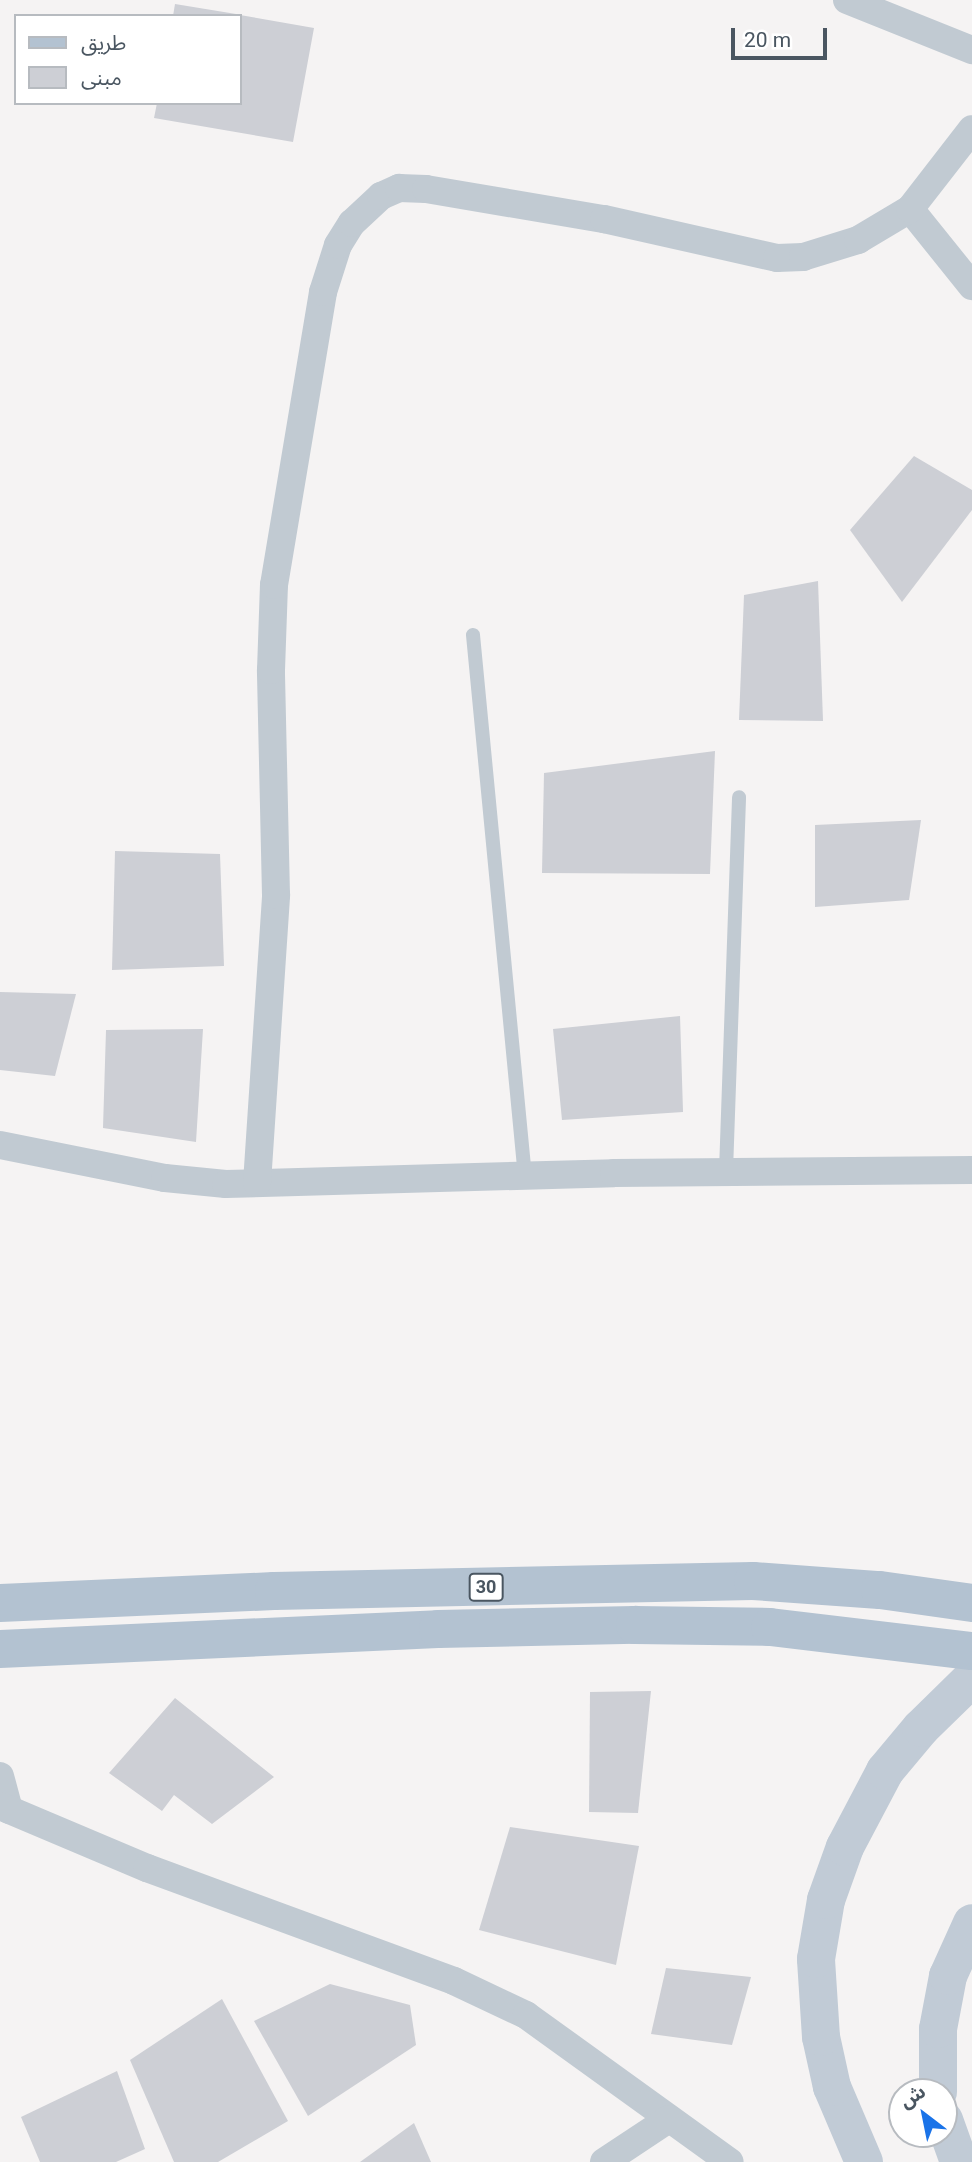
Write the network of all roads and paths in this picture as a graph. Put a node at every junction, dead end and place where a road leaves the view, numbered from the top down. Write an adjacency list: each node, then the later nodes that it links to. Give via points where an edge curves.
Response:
1 (847, 0): 2 (street)
2 (972, 50)
3 (972, 130): 4 (street)
4 (910, 209): 5 (street); 12 (street, via 842,247 790,258 426,188 399,188 381,195 352,223 338,245 323,292 274,585 271,670 276,895)
5 (972, 286)
6 (473, 635): 11 (lane)
7 (739, 797): 10 (lane)
8 (0, 1145): 12 (street, via 165,1178)
9 (972, 1170): 10 (street)
10 (726, 1171): 11 (street)
11 (525, 1177): 12 (street)
12 (257, 1183)
13 (0, 1603): 14 (main road, 30, via 274,1591 753,1581 880,1590)
14 (972, 1603)
15 (0, 1649): 16 (main road, 30, via 635,1625 770,1627)
16 (972, 1651)
17 (972, 1678): 25 (main road, via 920,1728 885,1771 856,1824 827,1900 816,1959 821,2037 832,2087)
18 (0, 1776): 19 (street)
19 (4, 1808): 22 (street, via 147,1868 454,1981 526,2015)
20 (972, 1923): 21 (main road, via 948,1976 938,2029)
21 (938, 2078)
22 (669, 2119): 23 (street); 24 (street)
23 (604, 2162)
24 (730, 2162)
25 (864, 2162)

